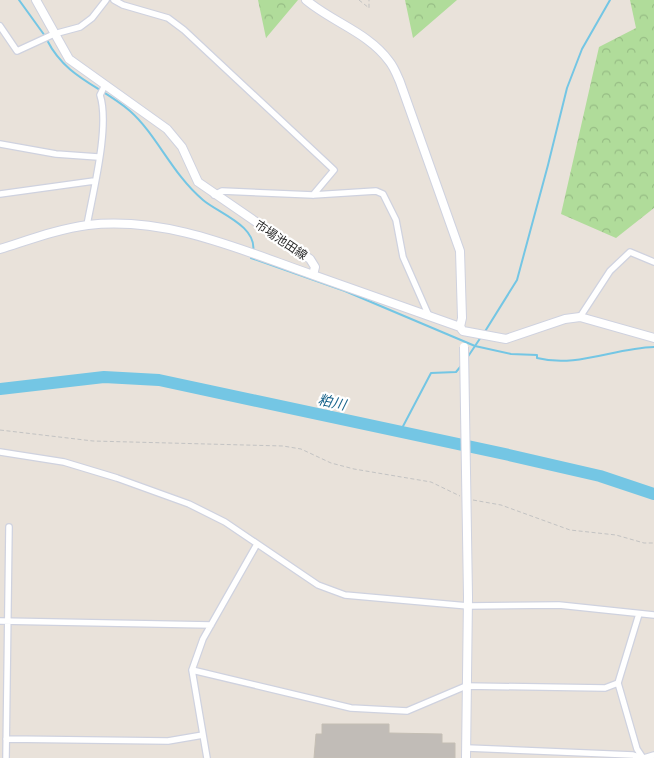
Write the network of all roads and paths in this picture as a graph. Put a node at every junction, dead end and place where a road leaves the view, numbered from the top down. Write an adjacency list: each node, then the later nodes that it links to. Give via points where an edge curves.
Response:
1 (36, 0): 8 (street, 市場池田線)
2 (106, 0): 8 (street, via 80,27)
3 (114, 0): 15 (street, via 168,18 184,30 334,170)
4 (306, 0): 22 (street, via 377,47 390,61 400,82 460,251)
5 (359, 0): 6 (path, via 369,8)
6 (369, 0)
7 (0, 26): 8 (street, via 17,51)
8 (54, 34): 9 (street, 市場池田線, via 69,60)
9 (105, 85): 11 (street, via 100,95 104,124); 14 (street, 市場池田線, via 167,130 182,147 198,182)
10 (0, 144): 11 (street, via 56,154)
11 (98, 157): 12 (street)
12 (94, 181): 13 (street); 16 (street)
13 (0, 194)
14 (214, 195): 15 (street, via 222,191); 19 (street, 市場池田線, via 310,258 315,267)
15 (314, 195): 20 (street, via 376,191 383,194 396,220 400,246)
16 (87, 225): 17 (street); 19 (street, via 111,223 180,230)
17 (0, 249)
18 (654, 262): 21 (street, via 630,252 610,271)
19 (313, 275): 20 (street, 市場池田線)
20 (429, 316): 22 (street, 市場池田線)
21 (580, 318): 22 (street, 市場池田線, via 565,319 506,339); 23 (street, 市場池田線)
22 (461, 329): 29 (street, bridge, via 464,348)
23 (654, 338)
24 (0, 430): 27 (path, via 93,440 283,446 300,449 331,463 431,482 448,492 516,509 570,530)
25 (0, 452): 28 (street, via 64,462 145,487 225,522)
26 (9, 527): 33 (street)
27 (654, 543)
28 (257, 544): 29 (street, via 318,585 346,596); 34 (street)
29 (468, 601): 30 (street, via 559,605); 37 (street)
30 (639, 614): 31 (street); 36 (street)
31 (654, 615)
32 (0, 621): 33 (street)
33 (8, 621): 34 (street); 39 (street)
34 (211, 625): 35 (street)
35 (192, 670): 37 (street, via 352,708 407,711); 38 (street)
36 (618, 683): 37 (street, via 605,688); 46 (street, via 637,749)
37 (466, 686): 41 (street)
38 (203, 735): 39 (street, via 168,741); 44 (street)
39 (6, 739): 40 (street)
40 (3, 747): 43 (street)
41 (467, 748): 45 (street); 46 (street)
42 (654, 755): 46 (street)
43 (6, 758)
44 (207, 758)
45 (466, 758)
46 (643, 758)

